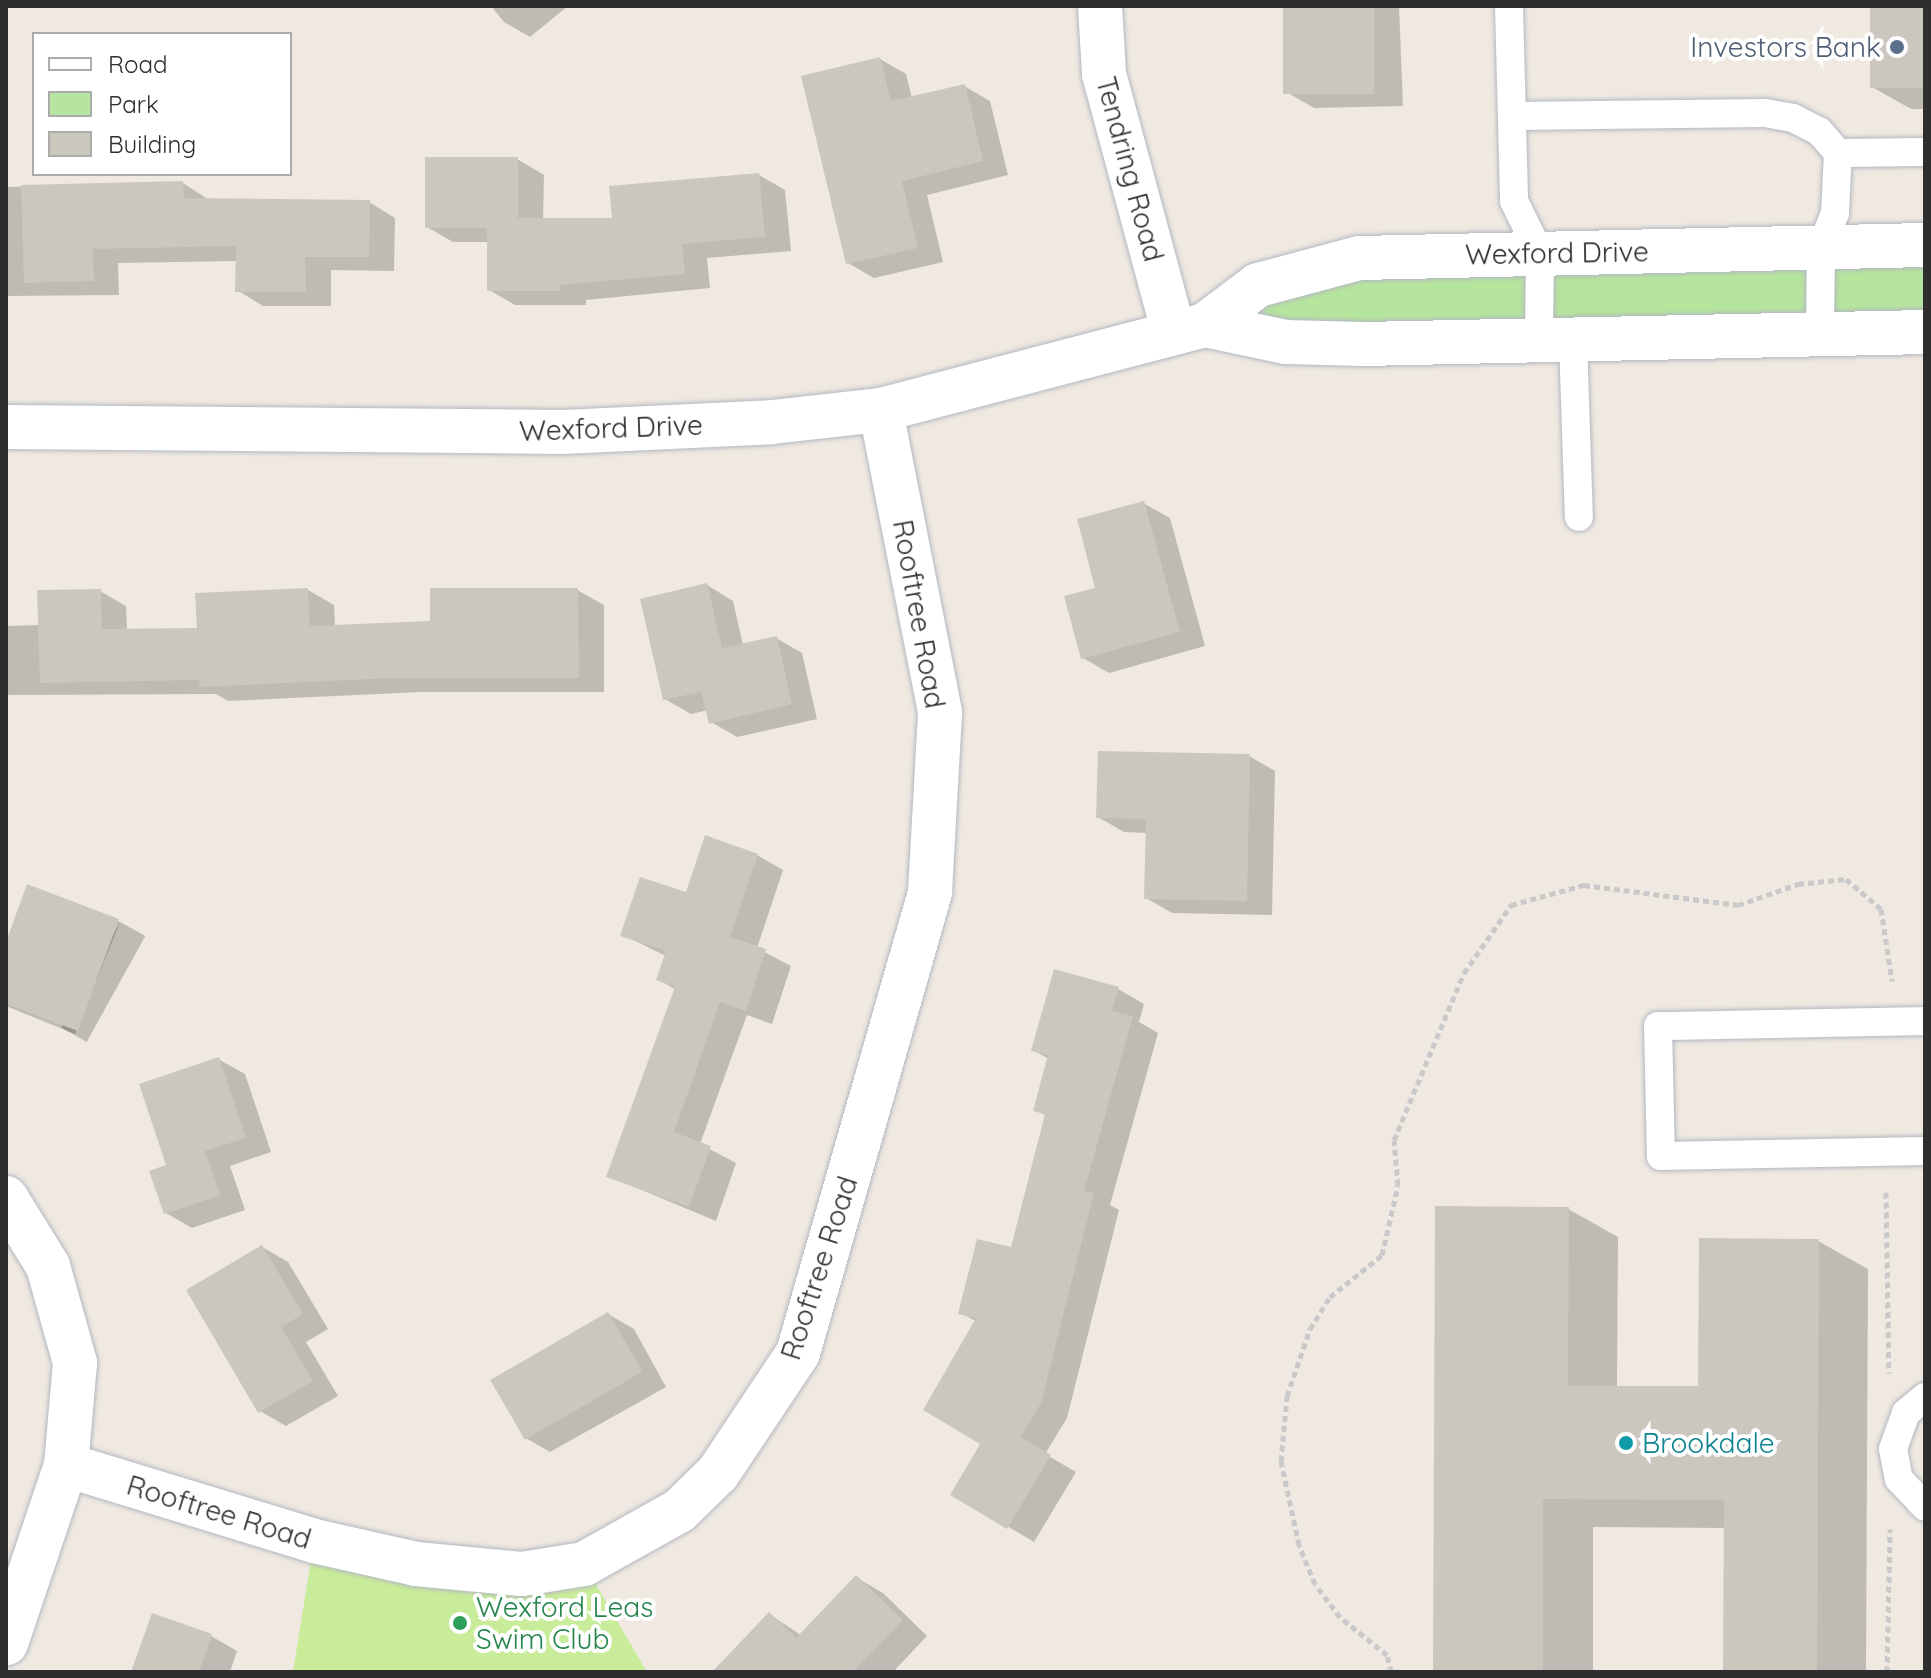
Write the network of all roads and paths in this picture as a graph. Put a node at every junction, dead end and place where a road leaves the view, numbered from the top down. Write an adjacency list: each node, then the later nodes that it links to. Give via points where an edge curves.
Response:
1 (1100, 6): 9 (street, Tendring Road, via 1104,74)
2 (1509, 6): 3 (lane)
3 (1513, 116): 5 (lane, via 1765,113 1793,118 1819,131); 8 (lane, via 1514,201)
4 (1925, 152): 5 (lane)
5 (1838, 153): 7 (lane, via 1835,213)
6 (1925, 245): 7 (street, Wexford Drive)
7 (1821, 247): 8 (street, Wexford Drive); 11 (lane)
8 (1540, 254): 9 (street, Wexford Drive, via 1359,258 1258,285); 12 (lane)
9 (1189, 328): 12 (street, Wexford Drive, via 1286,342); 13 (street, Wexford Drive)
10 (1925, 332): 11 (street, Wexford Drive)
11 (1820, 334): 12 (street, Wexford Drive)
12 (1556, 340): 15 (lane)
13 (881, 410): 14 (street, Wexford Drive, via 772,422 563,432); 21 (street, Rooftree Road, via 940,712 930,892 798,1353 718,1473 679,1511 584,1564 522,1574 416,1564 314,1541)
14 (6, 427)
15 (1579, 517)
16 (1925, 1021): 17 (lane)
17 (1892, 1022): 18 (lane, via 1658,1026 1661,1156); 24 (path, via 1892,952 1881,909 1846,879 1798,884 1738,905 1584,885 1511,905 1464,973 1394,1140 1398,1185 1382,1255 1330,1297 1310,1329 1287,1396 1281,1461 1299,1545 1315,1584 1340,1617 1387,1655)
18 (1925, 1151)
19 (6, 1198): 21 (street, via 48,1266 75,1363)
20 (1925, 1397): 22 (lane, via 1906,1413 1893,1449 1899,1479)
21 (66, 1465): 23 (street)
22 (1925, 1507)
23 (6, 1643)
24 (1391, 1672)

